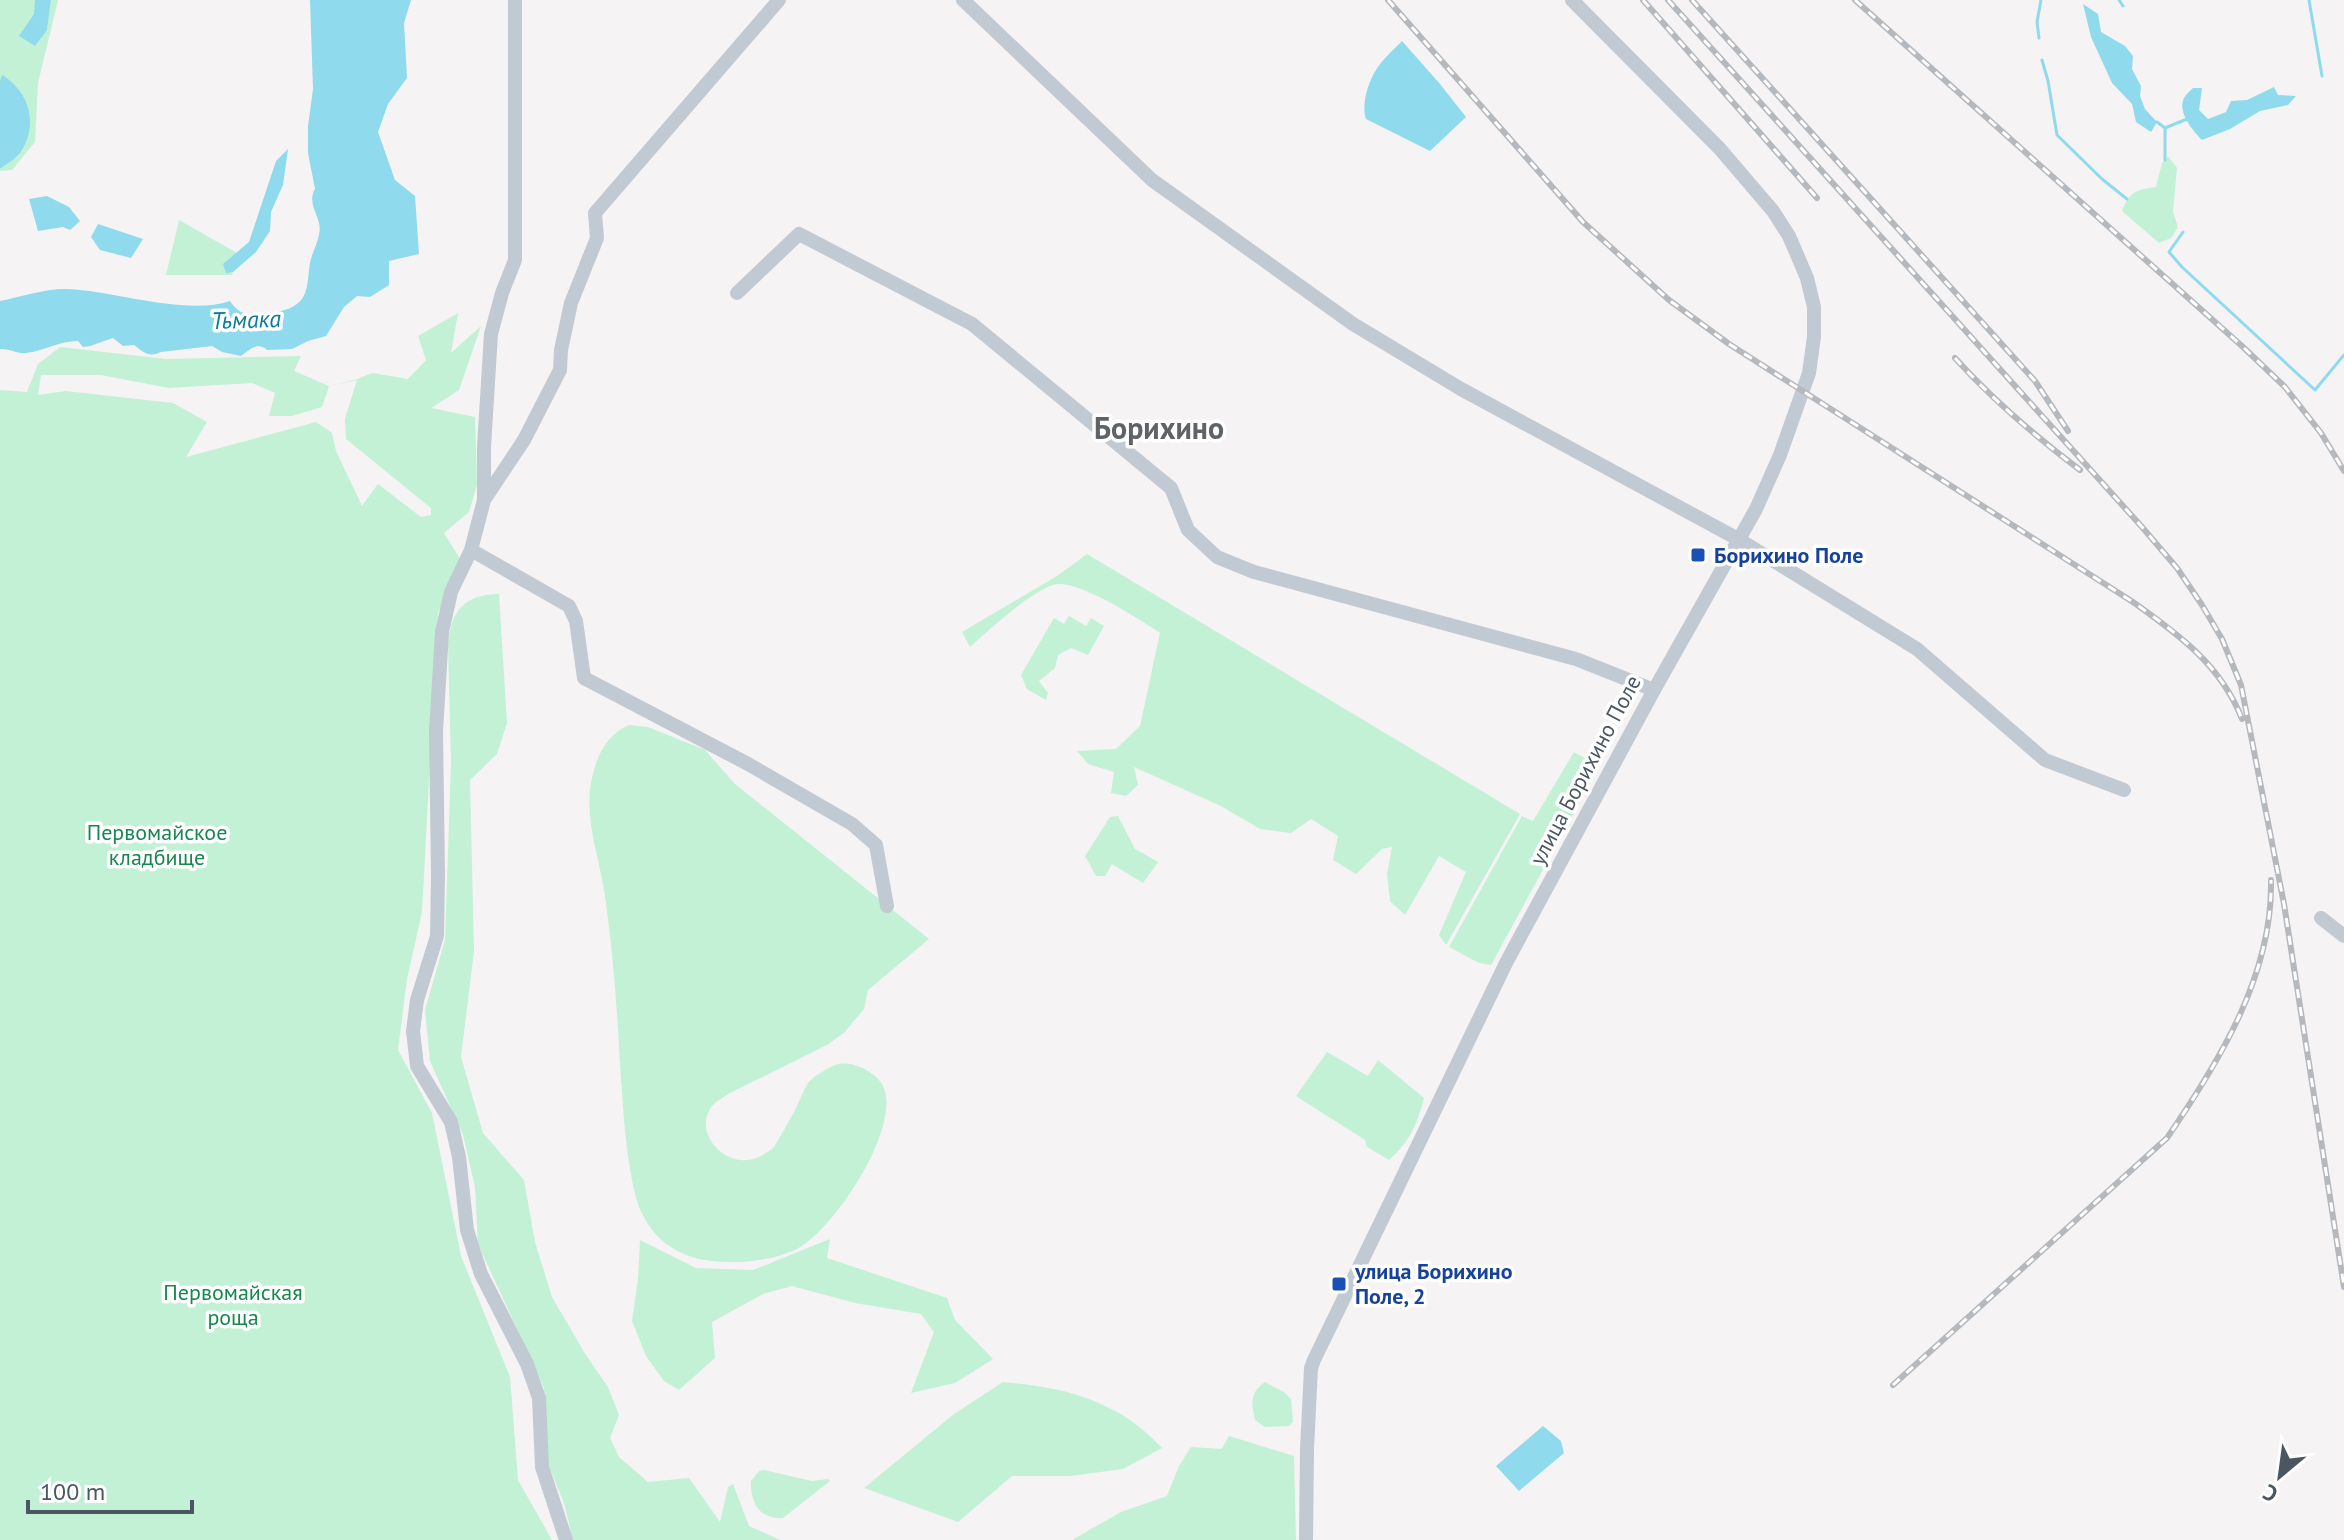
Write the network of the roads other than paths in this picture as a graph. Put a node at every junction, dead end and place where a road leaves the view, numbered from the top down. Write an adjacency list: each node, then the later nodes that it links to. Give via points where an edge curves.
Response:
1 (515, 0): 6 (street, via 515,260 491,334)
2 (779, 0): 6 (street, via 595,213 597,238 571,303 560,370 524,440)
3 (963, 0): 7 (street, via 1152,180 1353,324 1461,389)
4 (1572, 0): 7 (street, улица Борихино Поле, via 1720,149 1773,211 1811,291 1815,321 1809,373 1780,455)
5 (737, 293): 9 (street, via 799,234 972,324 1171,488 1188,530 1217,557 1254,572 1576,659)
6 (484, 500): 8 (street)
7 (1738, 539): 9 (street, улица Борихино Поле); 10 (street, via 1917,649 2045,760)
8 (471, 550): 11 (street, via 569,606 584,678 852,824 876,845); 14 (street, via 451,592 442,632 436,731 437,936 413,1031 417,1066 451,1122 467,1230 481,1274 539,1398 542,1467)
9 (1654, 690): 15 (street, улица Борихино Поле, via 1507,961 1314,1360)
10 (2124, 790)
11 (887, 906)
12 (2321, 918): 13 (street)
13 (2344, 936)
14 (566, 1540)
15 (1306, 1540)

